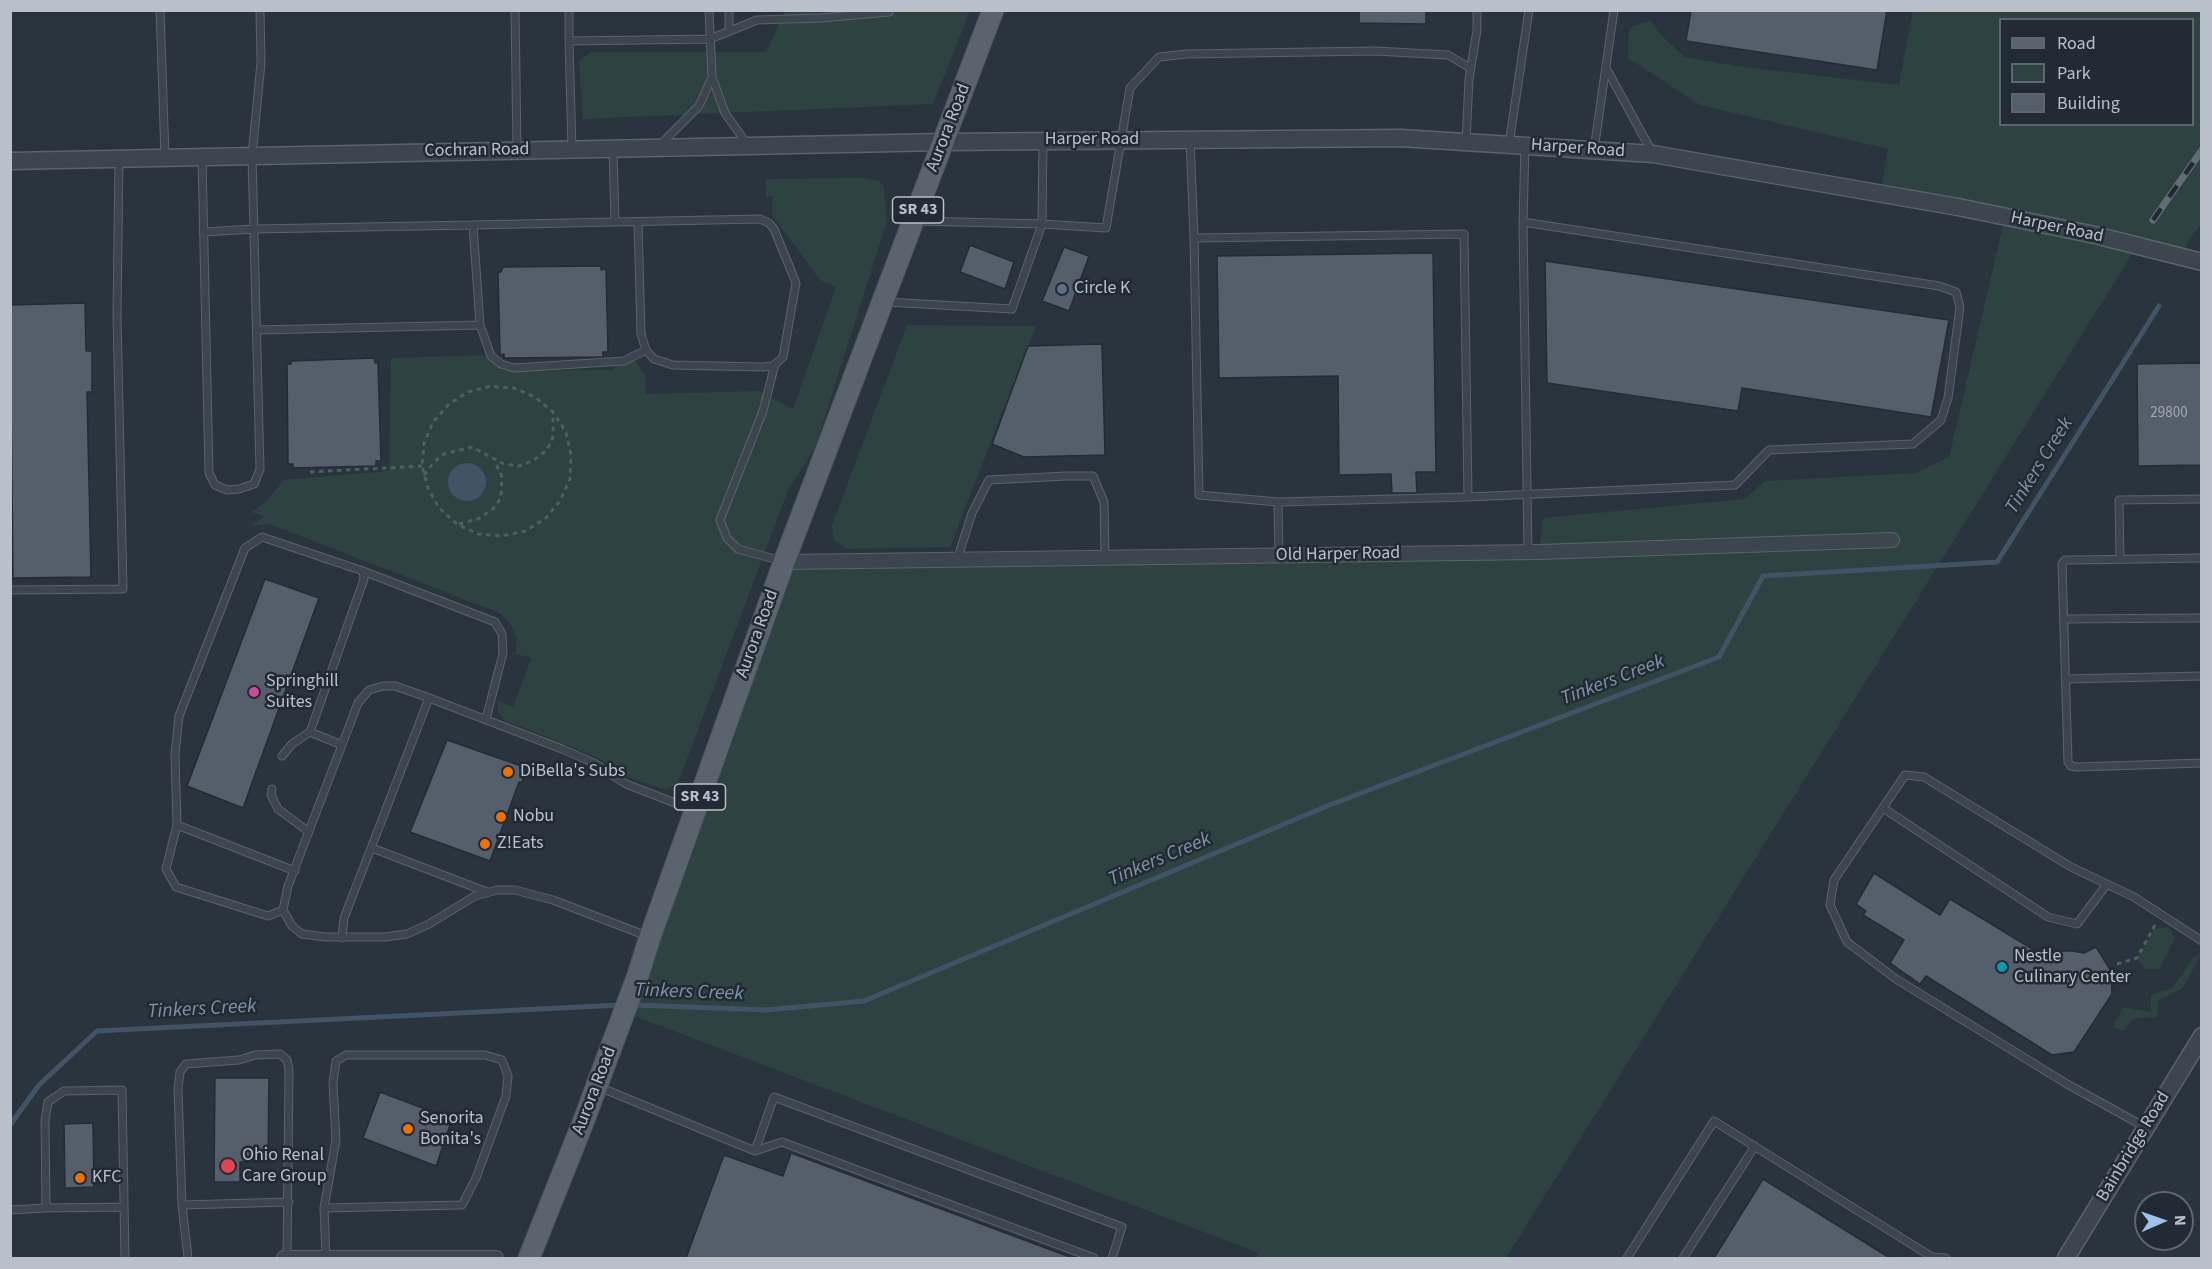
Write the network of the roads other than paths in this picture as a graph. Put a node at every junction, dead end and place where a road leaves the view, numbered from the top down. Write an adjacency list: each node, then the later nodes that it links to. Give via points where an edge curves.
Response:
1 (160, 10): 35 (lane)
2 (260, 10): 32 (lane, via 261,63)
3 (515, 10): 29 (lane)
4 (569, 10): 15 (lane)
5 (709, 10): 14 (lane)
6 (729, 10): 13 (lane)
7 (889, 10): 12 (lane)
8 (993, 10): 21 (main road, Aurora Road / SR 43)
9 (1477, 10): 16 (lane)
10 (1530, 10): 24 (lane)
11 (1614, 10): 17 (lane)
12 (821, 14): 13 (lane, via 756,20)
13 (729, 31): 14 (lane)
14 (710, 39): 15 (lane); 18 (lane)
15 (569, 41): 28 (lane)
16 (1470, 68): 20 (lane, via 1448,55 1375,51 1158,57 1130,88); 23 (lane)
17 (1606, 68): 30 (lane); 31 (lane)
18 (712, 76): 25 (lane, via 725,113); 26 (lane, via 699,106)
19 (1190, 139): 20 (street, Harper Road); 23 (street, Harper Road, via 1401,138); 45 (lane)
20 (1122, 140): 22 (street, Harper Road); 41 (lane, via 1106,228)
21 (944, 141): 22 (street, Harper Road); 25 (street, Cochran Road); 37 (main road, Aurora Road / SR 43)
22 (1043, 141): 41 (lane)
23 (1466, 142): 24 (street, Harper Road)
24 (1517, 145): 30 (street, Harper Road); 40 (lane)
25 (749, 146): 26 (street, Cochran Road)
26 (657, 147): 27 (street, Cochran Road)
27 (613, 148): 28 (street, Cochran Road); 38 (lane)
28 (572, 149): 29 (street, Cochran Road)
29 (517, 150): 32 (street, Cochran Road)
30 (1594, 150): 31 (street, Harper Road)
31 (1653, 154): 46 (street, Harper Road, via 1958,207)
32 (252, 156): 33 (street, Cochran Road); 43 (lane)
33 (202, 157): 35 (street, Cochran Road); 44 (lane)
34 (119, 158): 35 (street, Cochran Road); 36 (street, Cochran Road); 65 (lane, via 117,315 123,589)
35 (165, 158)
36 (10, 161)
37 (914, 221): 41 (lane); 47 (main road, Aurora Road / SR 43)
38 (615, 222): 39 (lane); 42 (lane)
39 (638, 222): 50 (lane, via 640,334); 51 (lane, via 760,219 770,223 796,283 783,357)
40 (1523, 222): 52 (lane); 52 (lane, via 1939,286 1956,292 1960,307 1948,398 1941,420 1913,444 1769,450 1735,485)
41 (1042, 224): 47 (lane, via 1012,309)
42 (473, 225): 43 (lane); 48 (lane)
43 (255, 229): 44 (lane); 49 (lane)
44 (203, 232): 49 (lane, via 209,473 215,485 226,490 254,484 260,469)
45 (1194, 238): 53 (lane, via 1464,234); 55 (lane, via 1199,495)
46 (2202, 262)
47 (883, 302): 63 (main road, Aurora Road / SR 43)
48 (480, 325): 49 (lane); 50 (lane, via 491,356 514,368 624,361)
49 (257, 330)
50 (646, 350): 51 (lane, via 654,359 673,365 762,368)
51 (775, 364): 63 (lane, via 763,411 720,520 726,538 738,549)
52 (1528, 495): 53 (lane); 57 (lane)
53 (1468, 497): 55 (lane)
54 (2202, 499): 61 (lane, via 2119,500)
55 (1278, 502): 58 (lane)
56 (1892, 540): 57 (street, Old Harper Road)
57 (1528, 552): 58 (street, Old Harper Road)
58 (1279, 556): 59 (street, Old Harper Road)
59 (1105, 558): 62 (street, Old Harper Road); 62 (lane, via 1104,502 1093,476 1066,476 990,480 972,513)
60 (2202, 558): 61 (lane)
61 (2120, 559): 67 (lane, via 2065,560)
62 (957, 560): 63 (street, Old Harper Road)
63 (784, 562): 78 (main road, Aurora Road / SR 43)
64 (363, 571): 71 (lane, via 495,622 502,634 503,653); 72 (lane, via 364,579); 79 (lane, via 262,537 245,548 179,716 175,754)
65 (10, 590)
66 (2202, 618): 67 (lane)
67 (2064, 619): 69 (lane)
68 (2202, 676): 69 (lane)
69 (2066, 679): 75 (lane, via 2071,766)
70 (429, 698): 71 (lane); 73 (lane, via 395,686 369,690 358,703); 81 (lane)
71 (486, 719): 78 (lane, via 594,763 626,784)
72 (310, 732): 73 (lane); 74 (lane)
73 (342, 746): 80 (lane)
74 (282, 756)
75 (2202, 763)
76 (272, 789): 80 (lane, via 278,809)
77 (1883, 807): 83 (lane, via 1905,775 1924,777 2071,867); 83 (lane, via 2048,917 2077,924); 91 (lane, via 1834,880 1830,905 1847,942 1896,980)
78 (695, 811): 86 (main road, Aurora Road / SR 43)
79 (177, 825): 82 (lane); 85 (lane, via 166,869 176,886 268,916)
80 (309, 832): 82 (lane)
81 (372, 848): 84 (lane); 87 (lane, via 344,918)
82 (295, 871): 85 (lane)
83 (2107, 884): 88 (lane)
84 (488, 893): 86 (lane, via 515,890 553,900); 87 (lane, via 407,934)
85 (283, 910): 87 (lane, via 302,934)
86 (650, 937): 90 (main road, Aurora Road / SR 43)
87 (342, 938)
88 (2202, 940)
89 (2202, 1036): 91 (street, Bainbridge Road)
90 (596, 1086): 93 (lane); 105 (main road, Aurora Road / SR 43)
91 (2146, 1128): 112 (street, Bainbridge Road)
92 (1755, 1146): 108 (lane, via 1714,1121); 109 (lane); 110 (lane)
93 (755, 1151): 106 (lane, via 782,1142); 107 (lane, via 774,1097 1122,1227)
94 (289, 1202): 95 (lane); 95 (lane, via 289,1071 287,1060 280,1054 182,1067 178,1089); 102 (lane)
95 (182, 1205): 101 (lane)
96 (124, 1207): 97 (lane); 97 (lane, via 122,1090 64,1091 48,1102 45,1120); 100 (lane)
97 (46, 1209): 99 (lane)
98 (324, 1209): 98 (lane, via 336,1140 336,1061 346,1055 484,1055 502,1060 508,1076 506,1096 462,1205); 103 (lane)
99 (10, 1210)
100 (125, 1258)
101 (188, 1258)
102 (285, 1258): 103 (street)
103 (326, 1258): 104 (street)
104 (496, 1258)
105 (529, 1258)
106 (1094, 1258)
107 (1112, 1258)
108 (1627, 1258)
109 (1683, 1258)
110 (1931, 1258): 111 (lane)
111 (1946, 1258)
112 (2066, 1258)

